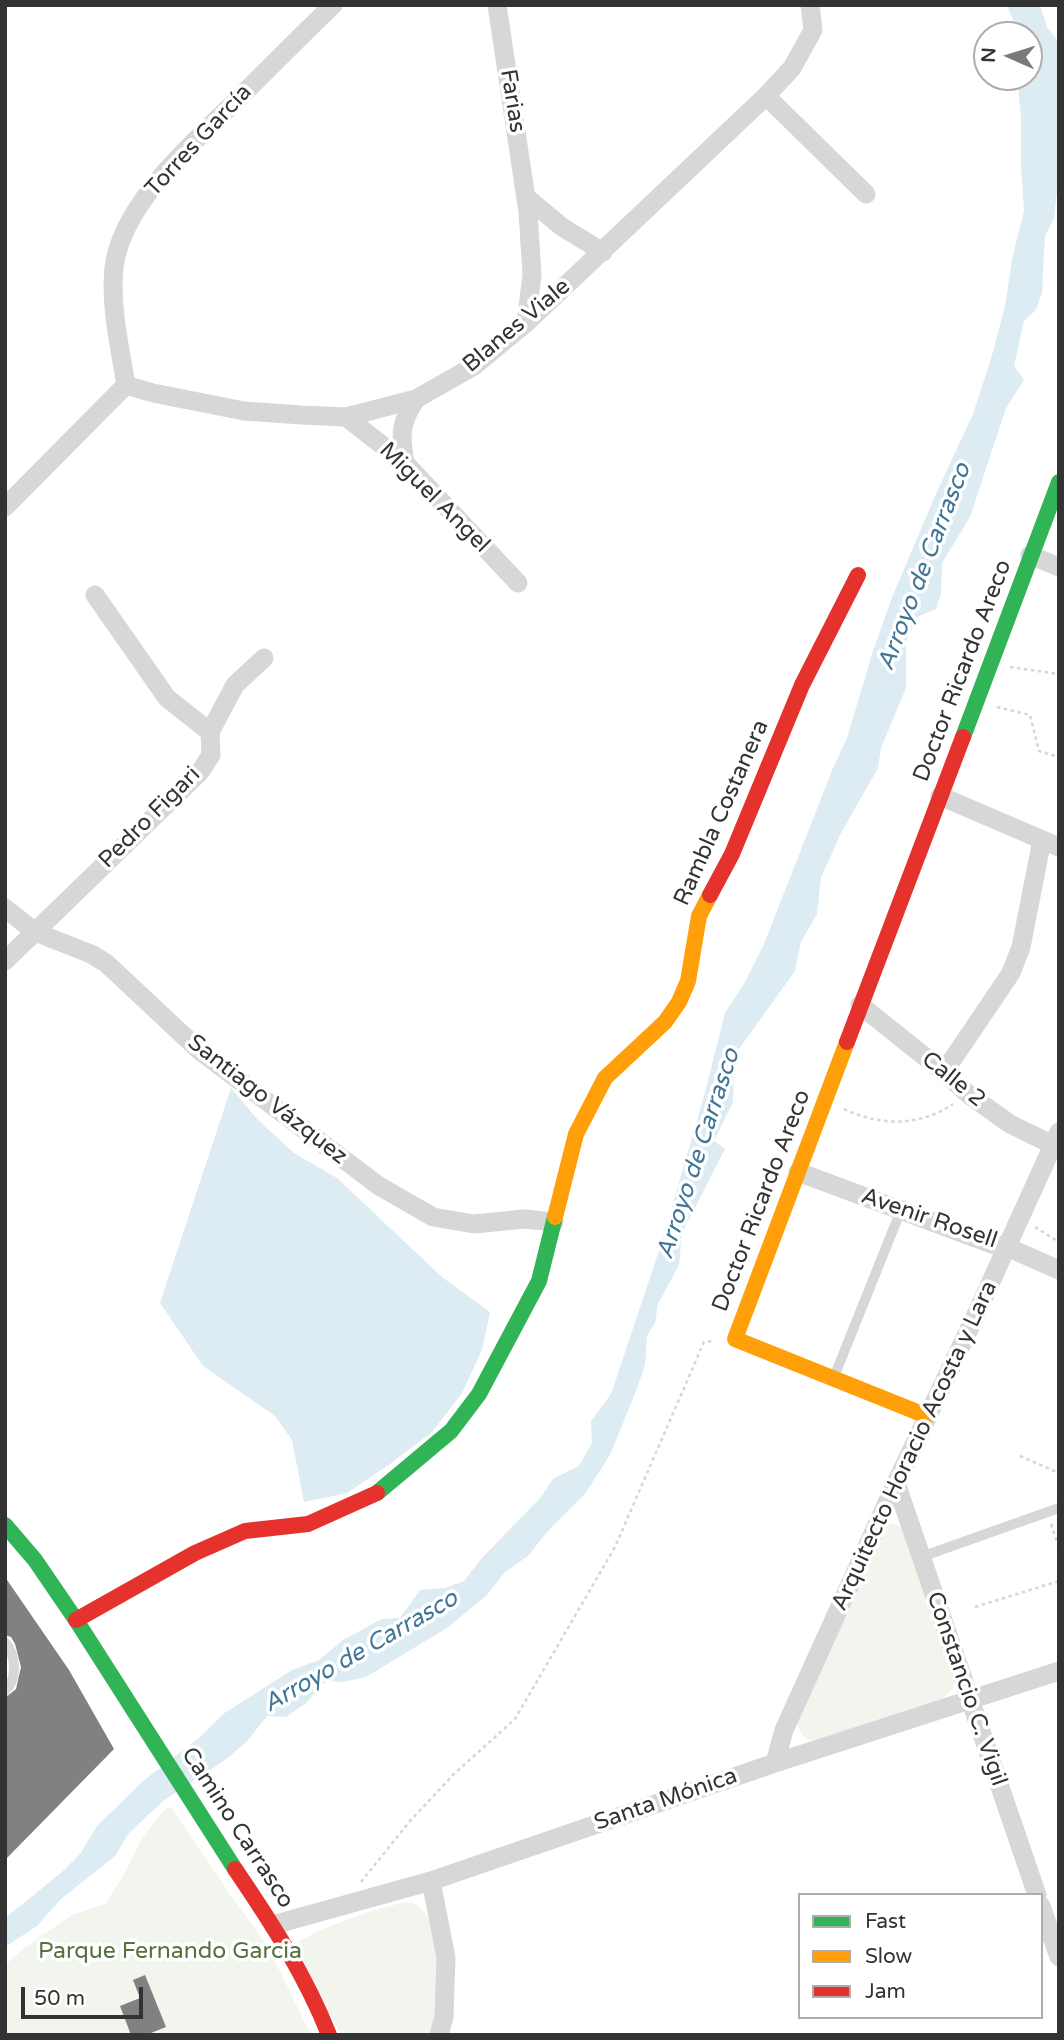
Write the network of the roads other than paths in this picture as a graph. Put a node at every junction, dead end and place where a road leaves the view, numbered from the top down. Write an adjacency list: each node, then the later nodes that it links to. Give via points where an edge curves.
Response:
1 (333, 5): 9 (street, Torres García, via 185,151 146,194 125,231 114,267)
2 (497, 5): 6 (street, Farias)
3 (810, 5): 4 (street, Blanes Viale, via 813,30 792,68)
4 (766, 96): 5 (street); 7 (street, Blanes Viale)
5 (866, 194)
6 (526, 197): 7 (street); 8 (street, Farias, via 532,275)
7 (603, 252): 8 (street, Blanes Viale)
8 (526, 323): 10 (street, Blanes Viale, via 474,366)
9 (126, 385): 11 (street, Blanes Viale, via 244,411); 14 (street)
10 (416, 399): 11 (street, Blanes Viale); 12 (street, via 405,414 402,429)
11 (346, 417): 12 (street, Miguel Angel)
12 (405, 463): 18 (street, Miguel Angel)
13 (1059, 482): 15 (street, Doctor Ricardo Areco)
14 (5, 507)
15 (1030, 555): 16 (street); 22 (street, Doctor Ricardo Areco)
16 (1059, 567)
17 (858, 575): 32 (street, Rambla Costanera, via 802,685 732,854 699,916 688,981 679,1002 665,1022 605,1078 576,1134)
18 (518, 583)
19 (95, 595): 21 (street, via 167,698)
20 (264, 658): 21 (street, Pedro Figari, via 235,685)
21 (210, 732): 25 (street, Pedro Figari, via 211,755 200,772)
22 (940, 796): 23 (street); 27 (street, Doctor Ricardo Areco)
23 (1054, 842): 28 (street, via 1011,973)
24 (5, 908): 25 (street, Santiago Vázquez)
25 (35, 932): 26 (street, Pedro Figari); 32 (street, Santiago Vázquez, via 106,963 200,1051 379,1186 433,1217 474,1224 524,1219)
26 (5, 961)
27 (860, 1005): 28 (street, Calle 2); 30 (street, Doctor Ricardo Areco)
28 (944, 1072): 29 (street, Calle 2, via 1010,1124)
29 (1055, 1147): 33 (street, Arquitecto Horacio Acosta y Lara)
30 (798, 1172): 31 (street, Avenir Rosell); 35 (street, Doctor Ricardo Areco, via 735,1339)
31 (901, 1210): 33 (street, Avenir Rosell); 35 (lane)
32 (555, 1222): 41 (street, Rambla Costanera, via 539,1281 479,1394 451,1431 410,1467 378,1493 308,1524 245,1531 195,1553)
33 (1007, 1247): 34 (street, Avenir Rosell); 36 (street, Arquitecto Horacio Acosta y Lara)
34 (1059, 1270)
35 (834, 1378): 36 (street)
36 (927, 1416): 37 (street, Arquitecto Horacio Acosta y Lara)
37 (896, 1483): 40 (street, Constancio C. Vigil); 46 (street, Arquitecto Horacio Acosta y Lara, via 784,1730)
38 (1059, 1508): 40 (lane)
39 (6, 1528): 41 (street, Camino Carrasco)
40 (921, 1556): 45 (street, Constancio C. Vigil)
41 (76, 1619): 50 (street, Camino Carrasco)
42 (5, 1642): 44 (lane, via 11,1649 14,1670)
43 (1059, 1671): 45 (street, Santa Mónica)
44 (7, 1686)
45 (971, 1701): 46 (street, Santa Mónica); 48 (street, Constancio C. Vigil)
46 (775, 1762): 47 (street, Santa Mónica)
47 (431, 1881): 50 (street, Santa Mónica); 53 (street, via 446,1958)
48 (1036, 1893)
49 (1043, 1912): 51 (street)
50 (272, 1925): 52 (street, Camino Carrasco)
51 (1059, 1957)
52 (329, 2035)
53 (439, 2035)

